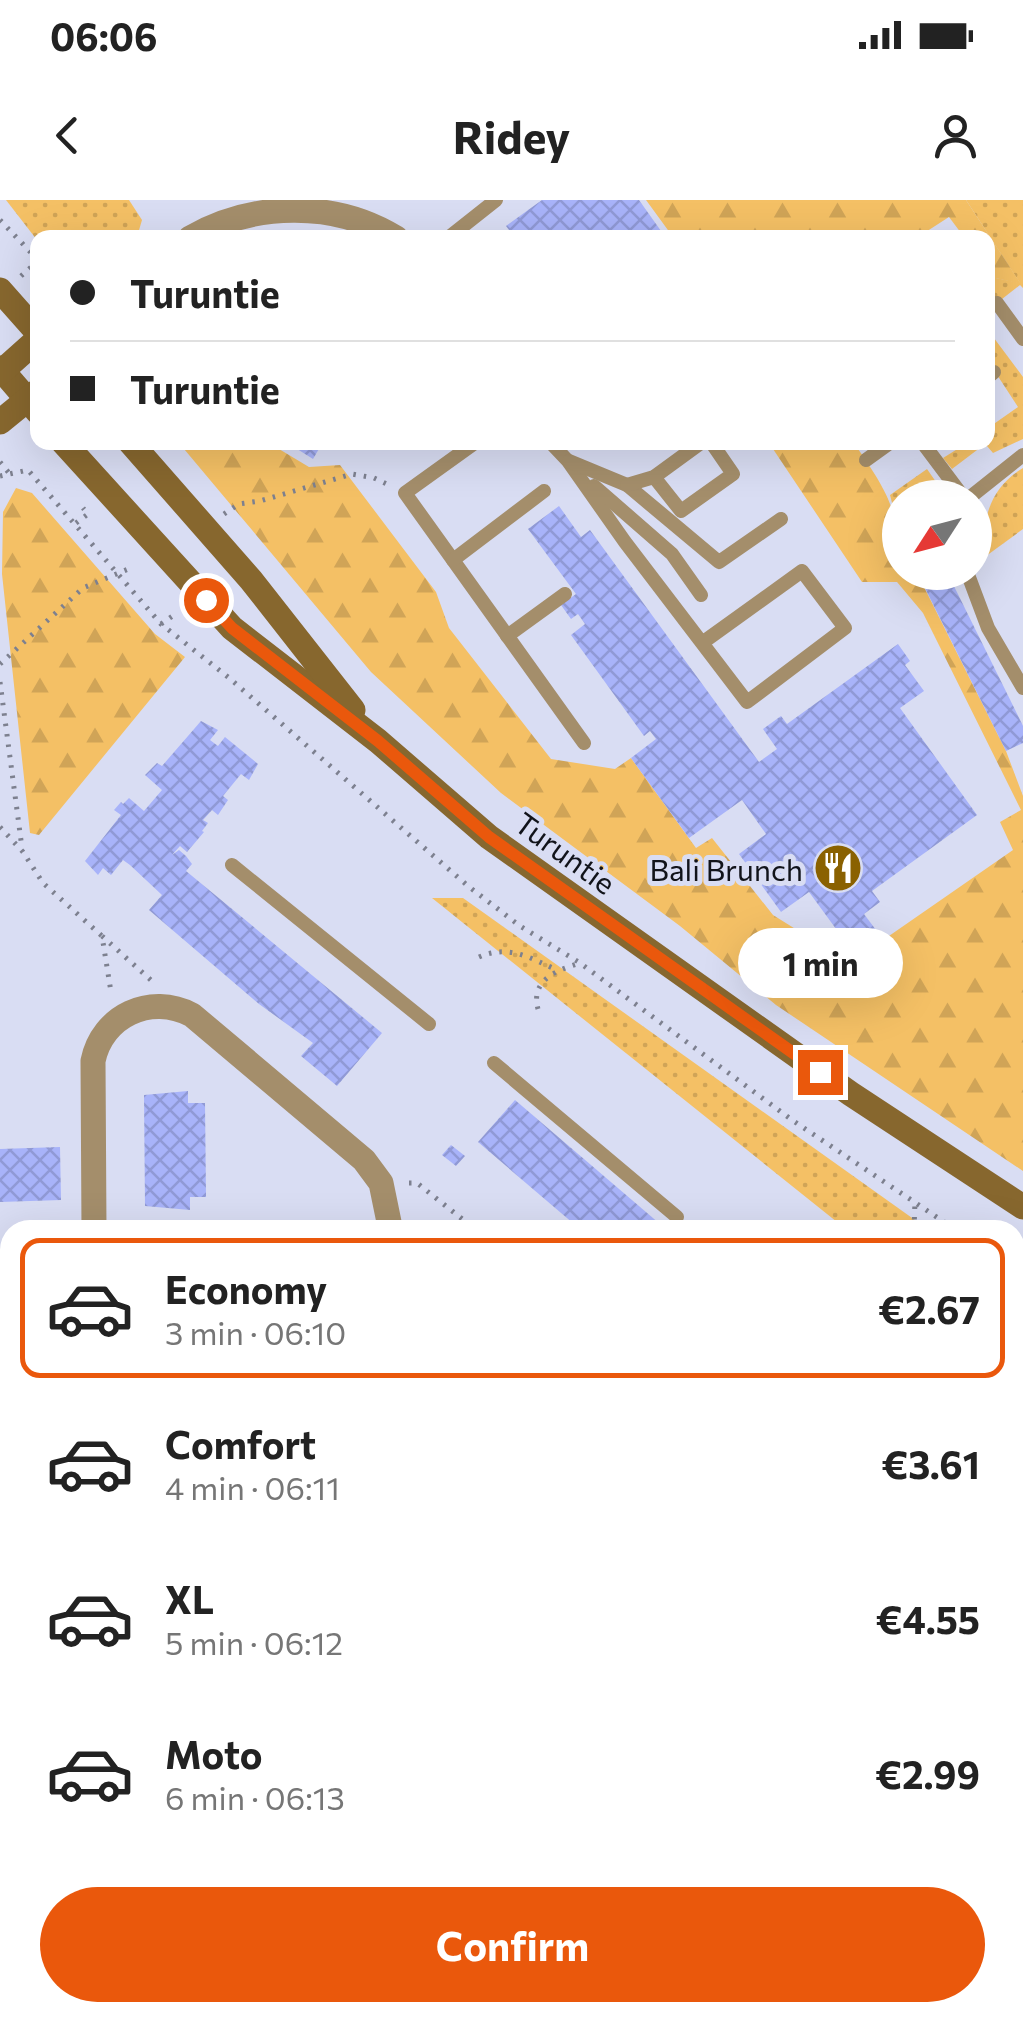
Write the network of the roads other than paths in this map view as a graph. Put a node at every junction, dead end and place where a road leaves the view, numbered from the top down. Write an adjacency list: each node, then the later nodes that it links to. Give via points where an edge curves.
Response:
1 (496, 200): 4 (lane)
2 (209, 230): 3 (street, via 242,216 306,210)
3 (383, 230)
4 (458, 230)
5 (0, 290): 7 (main road)
6 (996, 303): 8 (lane)
7 (30, 326)
8 (1023, 339)
9 (30, 344): 10 (main road)
10 (1, 371): 11 (main road)
11 (30, 397)
12 (30, 403): 13 (main road)
13 (0, 422)
14 (70, 450): 38 (main road, Turuntie, via 232,628)
15 (137, 450): 38 (main road, Turuntie)
16 (465, 450): 31 (lane, via 405,493)
17 (558, 450): 23 (lane)
18 (691, 450): 25 (lane)
19 (717, 450): 25 (lane, via 734,474 680,512)
20 (880, 450): 24 (lane)
21 (928, 450): 26 (lane)
22 (1023, 455): 27 (lane)
23 (568, 460): 28 (lane); 34 (lane, via 672,554); 36 (lane)
24 (866, 460)
25 (654, 477): 28 (lane)
26 (952, 480)
27 (990, 480)
28 (627, 484): 30 (lane, via 719,562)
29 (544, 491): 31 (lane)
30 (781, 519)
31 (453, 560): 35 (lane)
32 (974, 590): 37 (lane)
33 (566, 594): 35 (lane)
34 (700, 594)
35 (507, 636): 39 (lane)
36 (702, 643): 36 (lane, via 746,702 845,628 802,571)
37 (1023, 688)
38 (378, 741): 43 (main road, Turuntie, via 489,837 851,1094)
39 (584, 743)
40 (232, 864): 41 (lane)
41 (429, 1024)
42 (494, 1063): 44 (lane)
43 (1023, 1207)
44 (677, 1217)
45 (94, 1220): 46 (street, via 93,1062 115,1008 157,1005 192,1014 364,1160 381,1183)
46 (389, 1220)

